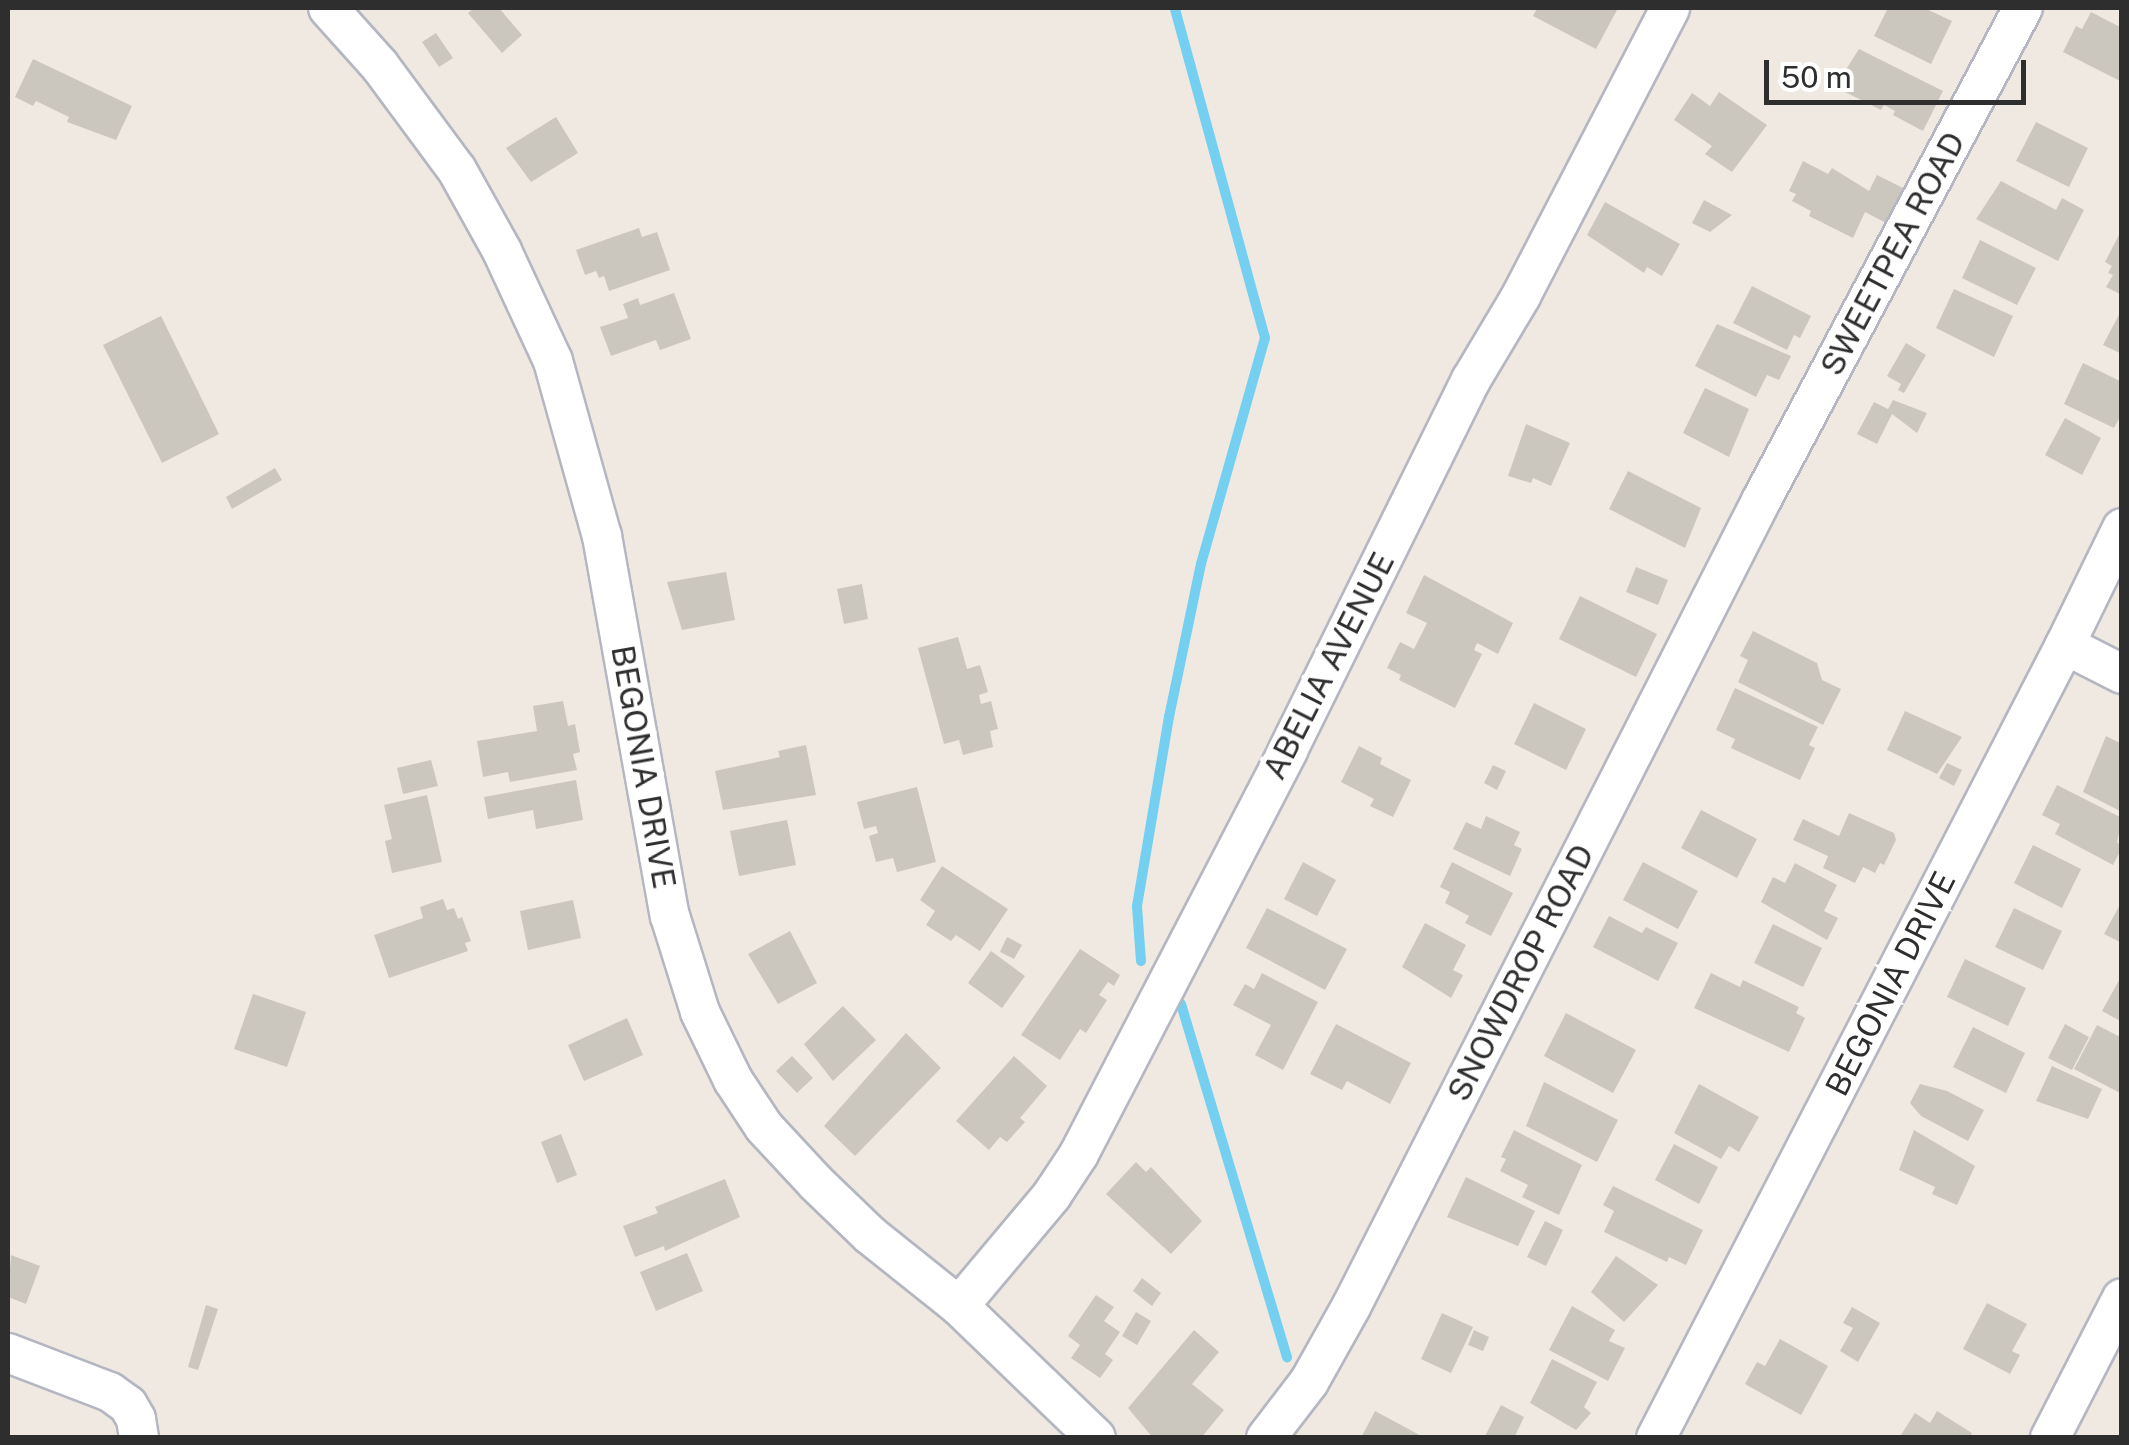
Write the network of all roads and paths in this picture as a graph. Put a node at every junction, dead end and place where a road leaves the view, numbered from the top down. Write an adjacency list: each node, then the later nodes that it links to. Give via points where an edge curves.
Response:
1 (328, 8): 9 (street, BEGONIA DRIVE, via 456,170 553,362 602,536 670,916 733,1080 764,1127 870,1235)
2 (1670, 8): 9 (street, ABELIA AVENUE, via 1472,380 1079,1154)
3 (2022, 8): 4 (street, SWEETPEA ROAD)
4 (1762, 500): 13 (street, SNOWDROP ROAD, via 1350,1307 1309,1382)
5 (2122, 528): 6 (street, BEGONIA DRIVE)
6 (2066, 645): 7 (street); 14 (street, BEGONIA DRIVE)
7 (2122, 674)
8 (2122, 1298): 15 (street)
9 (959, 1306): 12 (street, BEGONIA DRIVE)
10 (8, 1353): 11 (street, via 110,1392 128,1405)
11 (139, 1438)
12 (1096, 1438)
13 (1266, 1438)
14 (1656, 1438)
15 (2050, 1438)

